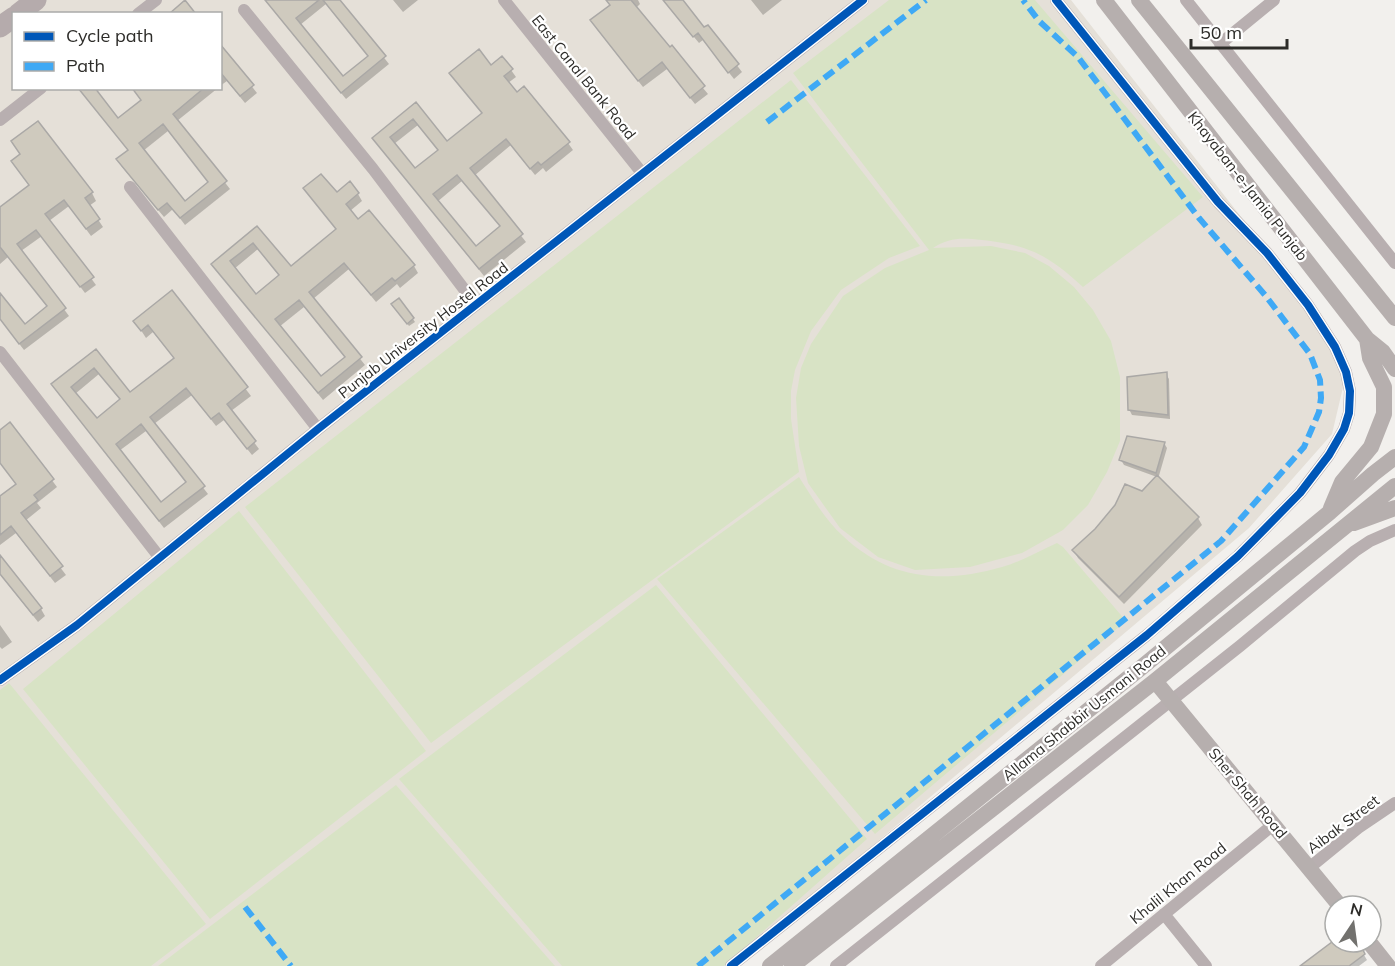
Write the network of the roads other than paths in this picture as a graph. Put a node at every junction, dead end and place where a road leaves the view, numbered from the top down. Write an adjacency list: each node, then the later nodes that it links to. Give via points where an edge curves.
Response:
1 (36, 0): 11 (highway)
2 (156, 0): 12 (street)
3 (504, 0): 16 (street, East Canal Bank Road)
4 (863, 0): 16 (street, Punjab University Hostel Road)
5 (1056, 0): 41 (street, via 1218,202 1267,253 1308,305 1346,372 1350,391 1344,429 1300,493 1239,556 1147,635)
6 (1104, 0): 21 (main road, Khayaban-e-Jamia Punjab)
7 (1139, 0): 20 (main road, Khayaban-e-Jamia Punjab)
8 (1186, 0): 13 (street)
9 (1274, 0): 13 (street)
10 (244, 10): 19 (street, via 373,169)
11 (21, 12)
12 (141, 12)
13 (1220, 44): 18 (street)
14 (38, 90): 15 (street)
15 (0, 120)
16 (642, 173): 19 (street, Punjab University Hostel Road)
17 (130, 187): 24 (street)
18 (1395, 263)
19 (476, 305): 24 (street, Punjab University Hostel Road)
20 (1395, 318)
21 (1367, 339): 23 (main road, Khayaban-e-Jamia Punjab); 28 (main road, via 1370,358 1384,387 1384,414 1374,442 1342,482)
22 (0, 352): 31 (street)
23 (1395, 369)
24 (318, 429): 31 (street, Punjab University Hostel Road)
25 (1395, 457): 28 (main road, Allama Shabbir Usmani Road)
26 (1395, 486): 29 (main road, Allama Shabbir Usmani Road)
27 (1395, 508): 29 (main road)
28 (1330, 512): 42 (main road, Allama Shabbir Usmani Road)
29 (1348, 525): 33 (main road, Allama Shabbir Usmani Road)
30 (1395, 530): 34 (street, via 1355,551)
31 (160, 558): 32 (street, Punjab University Hostel Road)
32 (0, 680)
33 (1155, 681): 34 (main road, Sher Shah Road); 43 (main road, Allama Shabbir Usmani Road)
34 (1170, 701): 36 (main road, Sher Shah Road); 44 (street)
35 (1395, 803): 37 (street, Aibak Street)
36 (1274, 824): 37 (main road, Sher Shah Road); 39 (street, Khalil Khan Road)
37 (1309, 868): 38 (main road, Sher Shah Road)
38 (1330, 894)
39 (1164, 914): 45 (street, Khalil Khan Road); 46 (street)
40 (1378, 954): 47 (main road)
41 (731, 966)
42 (770, 966)
43 (792, 966)
44 (836, 966)
45 (1101, 966)
46 (1206, 966)
47 (1388, 966)

